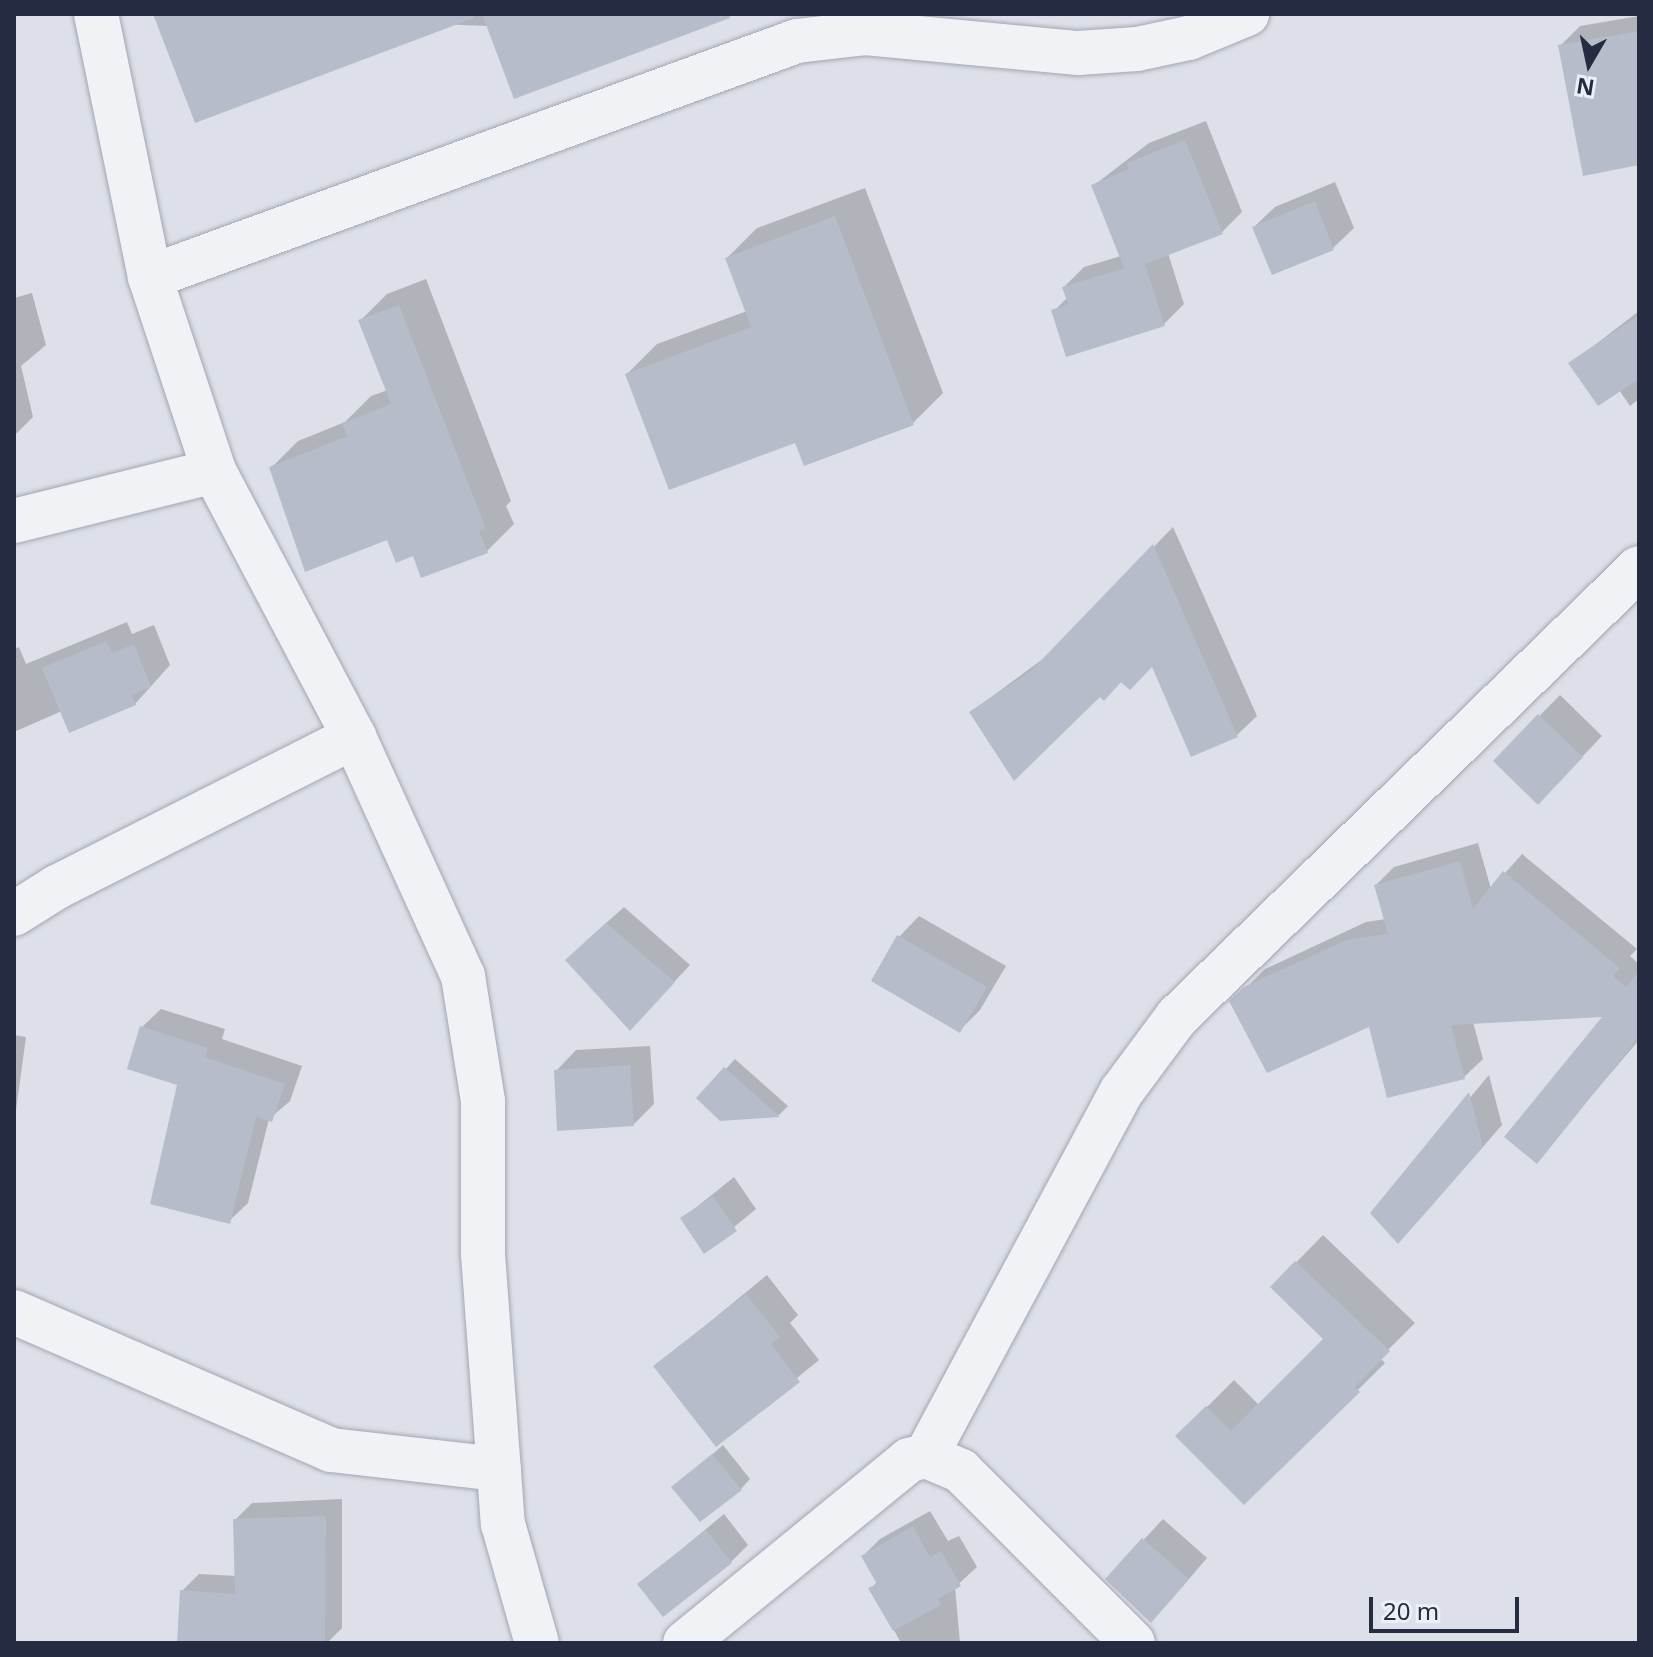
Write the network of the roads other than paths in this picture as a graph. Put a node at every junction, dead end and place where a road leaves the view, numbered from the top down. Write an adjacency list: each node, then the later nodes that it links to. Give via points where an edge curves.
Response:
1 (96, 14): 4 (street)
2 (1247, 14): 3 (street, via 1189,38 1137,49 1078,53)
3 (1016, 30): 4 (street, via 865,33 797,41)
4 (150, 277): 5 (street)
5 (214, 471): 6 (street); 8 (street)
6 (14, 521)
7 (1639, 568): 11 (street, via 1177,1017 1122,1091)
8 (354, 737): 9 (street, via 57,887); 12 (street, via 463,976 483,1101 483,1254)
9 (14, 914)
10 (14, 1312): 12 (street, via 331,1450)
11 (926, 1456): 14 (street, via 909,1460); 15 (street, via 961,1471)
12 (499, 1469): 13 (street, via 503,1524)
13 (537, 1643)
14 (685, 1643)
15 (1133, 1643)

